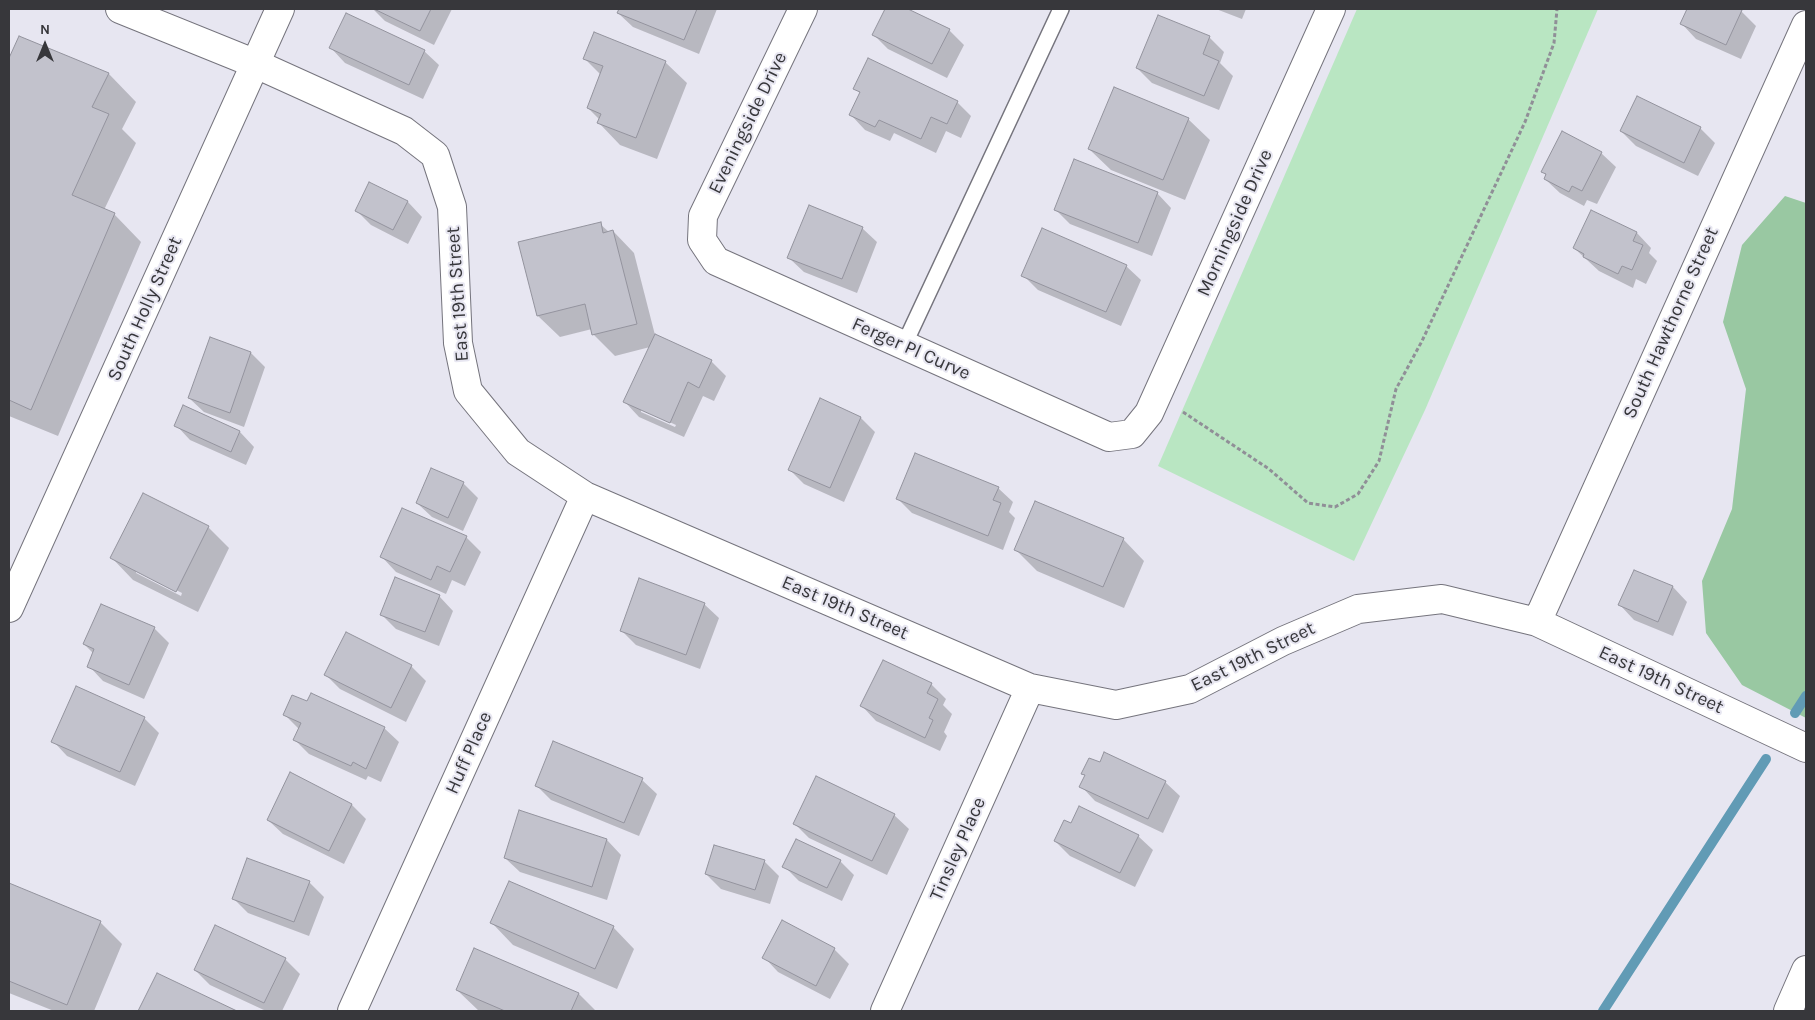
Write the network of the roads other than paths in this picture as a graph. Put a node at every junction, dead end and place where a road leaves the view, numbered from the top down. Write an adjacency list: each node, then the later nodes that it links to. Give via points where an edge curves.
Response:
1 (120, 9): 7 (street, East 19th Street)
2 (280, 9): 7 (street, South Holly Street)
3 (803, 9): 8 (street, Eveningside Drive, via 703,216)
4 (1061, 9): 9 (lane)
5 (1331, 9): 10 (street, Morningside Drive, via 1157,396 1149,413)
6 (1806, 25): 13 (street, South Hawthorne Street)
7 (256, 64): 11 (street, East 19th Street, via 404,131 435,156 452,207 458,343 468,391 518,452); 12 (street, South Holly Street)
8 (702, 240): 9 (street, Ferger Pl Curve, via 716,261)
9 (904, 345): 10 (street, Ferger Pl Curve, via 1109,437)
10 (1132, 434)
11 (585, 496): 14 (street, East 19th Street); 17 (street, Huff Place)
12 (9, 604)
13 (1537, 622): 14 (street, East 19th Street, via 1442,599 1358,609 1283,641 1190,689 1116,705); 15 (street, East 19th Street)
14 (1030, 688): 18 (street, Tinsley Place)
15 (1806, 748)
16 (1806, 970): 19 (street)
17 (352, 1011)
18 (885, 1011)
19 (1788, 1011)

